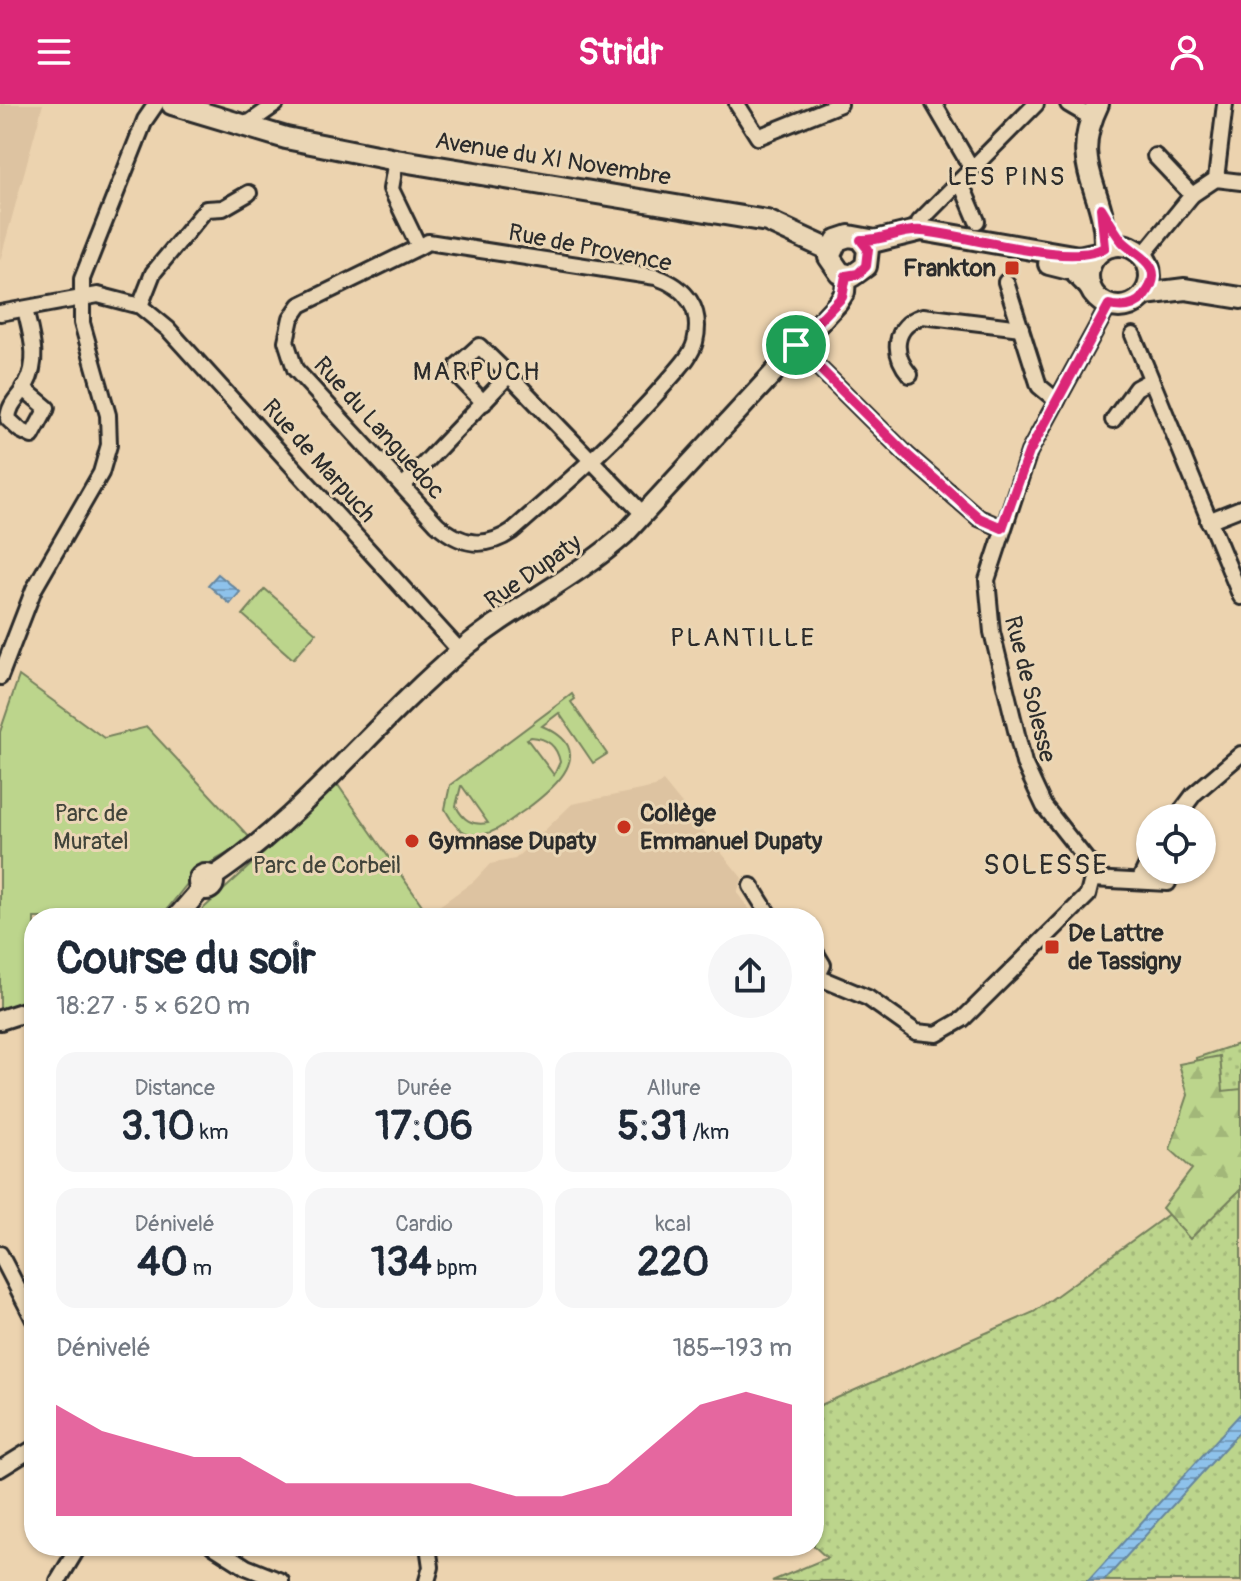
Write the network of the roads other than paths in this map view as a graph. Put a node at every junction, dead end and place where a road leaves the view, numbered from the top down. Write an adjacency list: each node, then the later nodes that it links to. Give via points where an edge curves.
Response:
1 (156, 104): 32 (street, via 99,232 82,277)
2 (172, 104): 11 (main road, Avenue du XI Novembre)
3 (276, 104): 11 (street)
4 (737, 104): 5 (street, via 758,137)
5 (840, 104)
6 (934, 104): 14 (street)
7 (1036, 104): 14 (street)
8 (1068, 104): 10 (street)
9 (1225, 104): 15 (street)
10 (1095, 111): 25 (main road, via 1085,154 1087,174)
11 (246, 125): 13 (main road, Avenue du XI Novembre)
12 (1155, 156): 19 (street)
13 (396, 160): 23 (street, via 391,189); 24 (main road, Avenue du XI Novembre, via 767,221)
14 (972, 169): 16 (street)
15 (1216, 179): 17 (street); 19 (street)
16 (960, 181): 20 (street); 21 (street)
17 (1241, 182)
18 (249, 193): 35 (street, via 223,208 206,209 153,273)
19 (1192, 195): 25 (street)
20 (977, 221)
21 (919, 222)
22 (861, 240): 24 (main road, via 843,237); 25 (main road, via 921,230 1079,257); 26 (main road, via 868,249)
23 (419, 247): 48 (street, Rue de Provence, via 428,242 656,277 686,293 698,323 694,344 628,428); 49 (street, Rue du Languedoc, via 300,305 286,341 295,369)
24 (830, 250): 27 (main road, via 831,263)
25 (1124, 254): 29 (main road, via 1088,268); 30 (main road); 31 (main road)
26 (866, 266): 27 (main road); 29 (main road, via 886,249 907,242 1068,268)
27 (846, 276): 40 (street, Rue Dupaty, via 842,297)
28 (1006, 282): 38 (street)
29 (1090, 287): 34 (main road)
30 (1185, 289): 31 (main road); 33 (main road)
31 (1145, 294): 34 (main road, via 1129,306)
32 (82, 298): 35 (street, Rue de Marpuch, via 98,295); 36 (street, Rue de Marpuch); 56 (street, via 82,323 108,415 109,445 101,473 34,589)
33 (1241, 298)
34 (1109, 305): 45 (street, Rue de Solesse)
35 (140, 306): 55 (street, Rue de Marpuch, via 168,329)
36 (25, 309): 37 (street, Rue de Marpuch); 44 (street, via 35,358)
37 (0, 313)
38 (1021, 328): 42 (street, via 923,316 913,320 903,329 897,350 897,361); 45 (street, via 1039,386)
39 (1133, 335): 43 (street)
40 (796, 345): 51 (street, Rue Dupaty); 53 (street, via 907,455 979,518)
41 (509, 375): 46 (street); 46 (street, via 479,346 458,365 458,376); 48 (street)
42 (910, 375)
43 (1149, 381): 47 (street, via 1136,388); 52 (street, via 1158,392)
44 (23, 388)
45 (1057, 401): 53 (street, Rue de Solesse, via 1029,452)
46 (484, 403): 49 (street)
47 (1113, 420)
48 (594, 460): 49 (street, Rue du Languedoc, via 512,531 491,542 461,541 448,534); 51 (street)
49 (403, 486)
50 (1241, 508): 52 (street)
51 (644, 515): 55 (street, Rue Dupaty, via 588,565)
52 (1208, 521): 54 (street)
53 (1002, 528): 59 (street, Rue de Solesse, via 990,564 987,600 1015,731 1034,789 1089,863)
54 (1241, 597)
55 (460, 651): 62 (street, Rue Dupaty, via 286,822 207,883)
56 (0, 677)
57 (1241, 754): 58 (street)
58 (1186, 804)
59 (1092, 879): 60 (street); 64 (street, via 1082,903 944,1032 916,1032 868,998)
60 (1136, 879)
61 (751, 886): 63 (street)
62 (185, 908)
63 (765, 908)
64 (824, 983)
65 (24, 1012): 66 (street)
66 (0, 1020)
67 (0, 1254): 68 (street)
68 (24, 1301)
69 (24, 1454): 70 (street)
70 (0, 1469)
71 (73, 1556): 75 (street)
72 (229, 1556): 74 (street)
73 (429, 1556): 76 (street)
74 (275, 1580)
75 (58, 1581)
76 (427, 1581)

